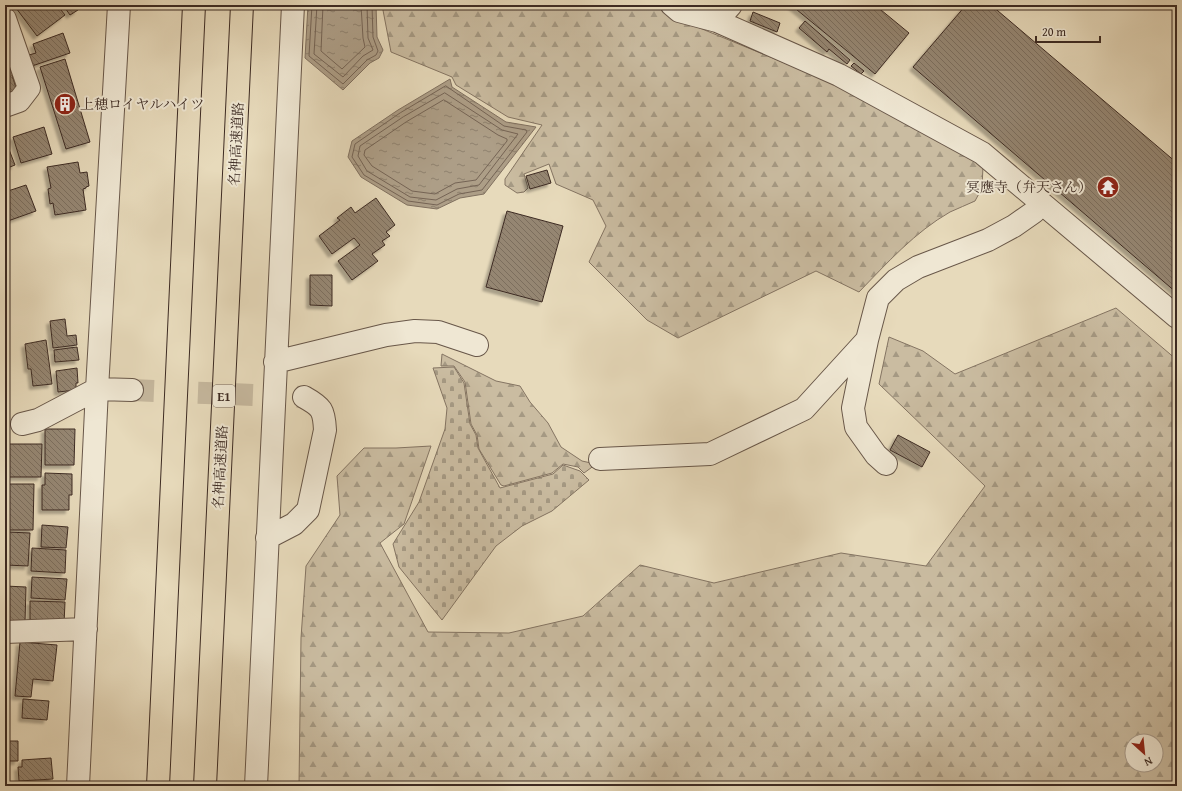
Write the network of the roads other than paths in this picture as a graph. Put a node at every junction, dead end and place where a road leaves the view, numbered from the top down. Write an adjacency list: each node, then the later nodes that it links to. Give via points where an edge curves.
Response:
1 (119, 5): 15 (street)
2 (194, 5): 25 (highway)
3 (242, 5): 26 (highway, 名神高速道路 / E1)
4 (293, 5): 14 (street)
5 (672, 5): 8 (street, via 679,10)
6 (731, 5): 8 (street)
7 (5, 19): 9 (street, via 28,88 19,101)
8 (717, 21): 10 (street, via 839,75 982,153)
9 (5, 106)
10 (1041, 203): 11 (street); 12 (street, via 1034,212 1014,226 988,240 918,267 896,280 878,298)
11 (1177, 317)
12 (867, 340): 19 (street, via 804,409 710,454); 20 (street, via 853,408 856,427 876,455)
13 (477, 345): 14 (street, via 438,332 415,331 386,335)
14 (275, 362): 21 (street)
15 (97, 389): 16 (street); 18 (street, via 38,420); 22 (street)
16 (132, 390)
17 (304, 397): 21 (street, via 318,405 324,417 325,430 308,510 294,524)
18 (22, 424)
19 (600, 459)
20 (886, 464)
21 (267, 538): 27 (street)
22 (86, 629): 23 (street); 24 (street)
23 (5, 632)
24 (78, 786)
25 (158, 786)
26 (206, 786)
27 (256, 786)

